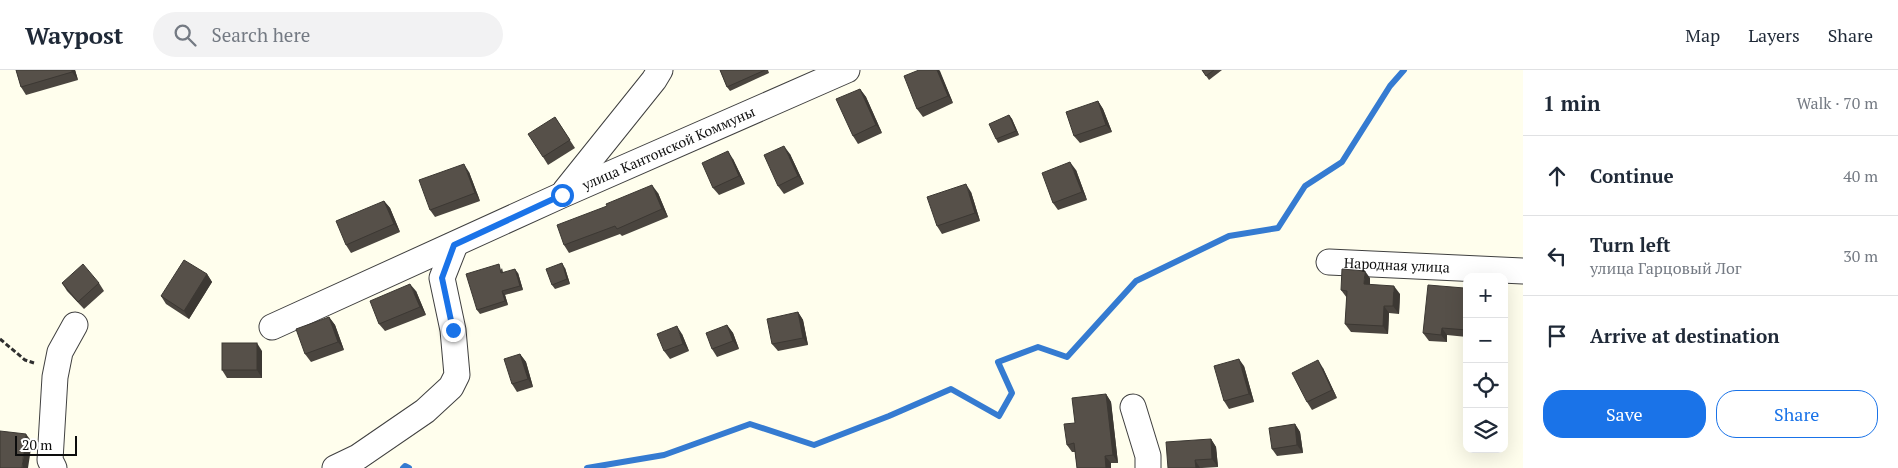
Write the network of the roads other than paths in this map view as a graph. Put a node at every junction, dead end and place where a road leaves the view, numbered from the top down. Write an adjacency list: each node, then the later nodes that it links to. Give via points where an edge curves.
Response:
1 (660, 70): 3 (street)
2 (847, 70): 3 (street, улица Кантонской Коммуны)
3 (562, 195): 4 (street, улица Кантонской Коммуны)
4 (454, 245): 8 (street, улица Кантонской Коммуны); 11 (street, via 442,278 453,330 457,375 451,387 424,411 358,458)
5 (1329, 262): 6 (street, Народная улица)
6 (1523, 271)
7 (75, 324): 10 (street, via 60,352 55,377 50,460)
8 (272, 328)
9 (1133, 407): 12 (street, via 1148,456)
10 (54, 468)
11 (335, 468)
12 (1148, 468)

